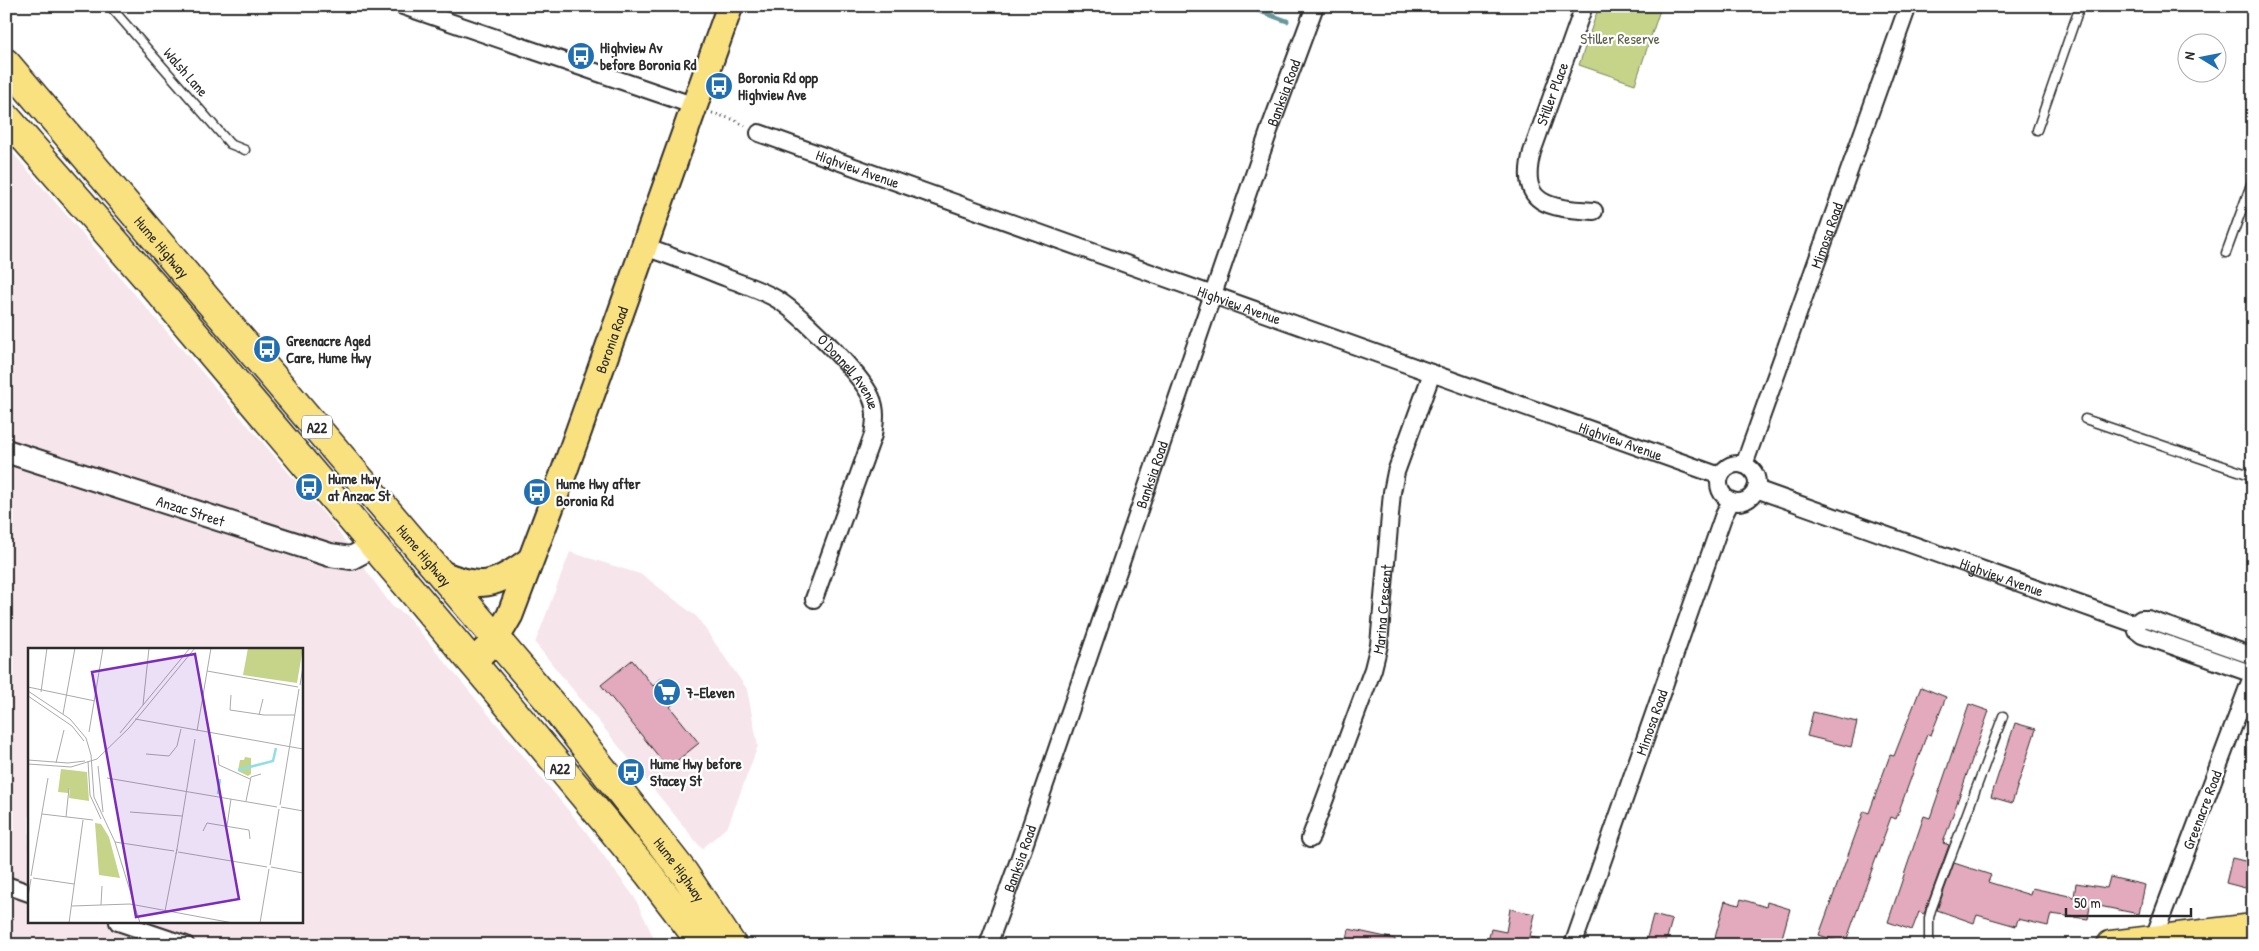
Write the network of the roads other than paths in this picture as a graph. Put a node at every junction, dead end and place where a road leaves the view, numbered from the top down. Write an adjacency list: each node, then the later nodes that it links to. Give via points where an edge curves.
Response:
1 (110, 6): 13 (lane, Walsh Lane, via 230,144)
2 (403, 6): 9 (street)
3 (730, 6): 9 (main road, Boronia Road)
4 (1315, 6): 18 (street, Banksia Road)
5 (1584, 6): 15 (street, Stiller Place, via 1521,185 1550,204)
6 (1908, 6): 22 (street, Mimosa Road)
7 (2080, 6): 11 (lane)
8 (6, 63): 29 (highway, Hume Highway / A22)
9 (695, 106): 16 (main road, Boronia Road)
10 (6, 117): 27 (highway, Hume Highway / A22)
11 (2037, 130)
12 (758, 133): 18 (street, Highview Avenue)
13 (245, 150)
14 (2253, 179): 17 (lane)
15 (1594, 211)
16 (644, 247): 28 (main road, Boronia Road); 30 (street, O'Donnell Avenue, via 760,291 790,308 829,346 871,397 876,420 873,435)
17 (2226, 253)
18 (1214, 296): 19 (street, Highview Avenue); 48 (street, Banksia Road)
19 (1432, 373): 23 (street, Highview Avenue); 37 (street, Marina Crescent, via 1396,472 1392,492 1379,645 1373,669)
20 (2085, 419): 24 (lane)
21 (6, 451): 27 (street, Anzac Street, via 330,555 351,558)
22 (1744, 465): 23 (street, via 1730,466); 25 (street, via 1755,475)
23 (1720, 476): 26 (street, via 1719,488)
24 (2253, 476)
25 (1756, 489): 26 (street, via 1746,500); 31 (street, Highview Avenue)
26 (1731, 501): 49 (street, Mimosa Road)
27 (374, 546): 34 (highway, Hume Highway / A22)
28 (530, 560): 29 (main road, via 507,578 485,583 465,583); 32 (main road, Boronia Road, via 510,615)
29 (440, 573): 32 (highway, Hume Highway / A22)
30 (814, 599)
31 (2135, 624): 33 (street, Highview Avenue, via 2141,619 2148,619); 35 (street, Highview Avenue, via 2142,636)
32 (496, 639): 34 (main road, Boronia Road); 38 (highway, Hume Highway / A22, via 554,707)
33 (2253, 656)
34 (472, 663): 45 (highway, Hume Highway / A22, via 648,873)
35 (2253, 674): 43 (street, Greenacre Road)
36 (2003, 716): 50 (lane, via 1931,910)
37 (1310, 839)
38 (684, 873): 46 (highway, Hume Highway / A22); 47 (highway)
39 (6, 885): 40 (street)
40 (28, 893)
41 (124, 924): 44 (street)
42 (2253, 928): 43 (highway)
43 (2152, 942): 51 (highway)
44 (186, 945)
45 (702, 945)
46 (732, 945)
47 (749, 945)
48 (988, 945)
49 (1573, 945)
50 (1929, 945)
51 (2111, 945)

